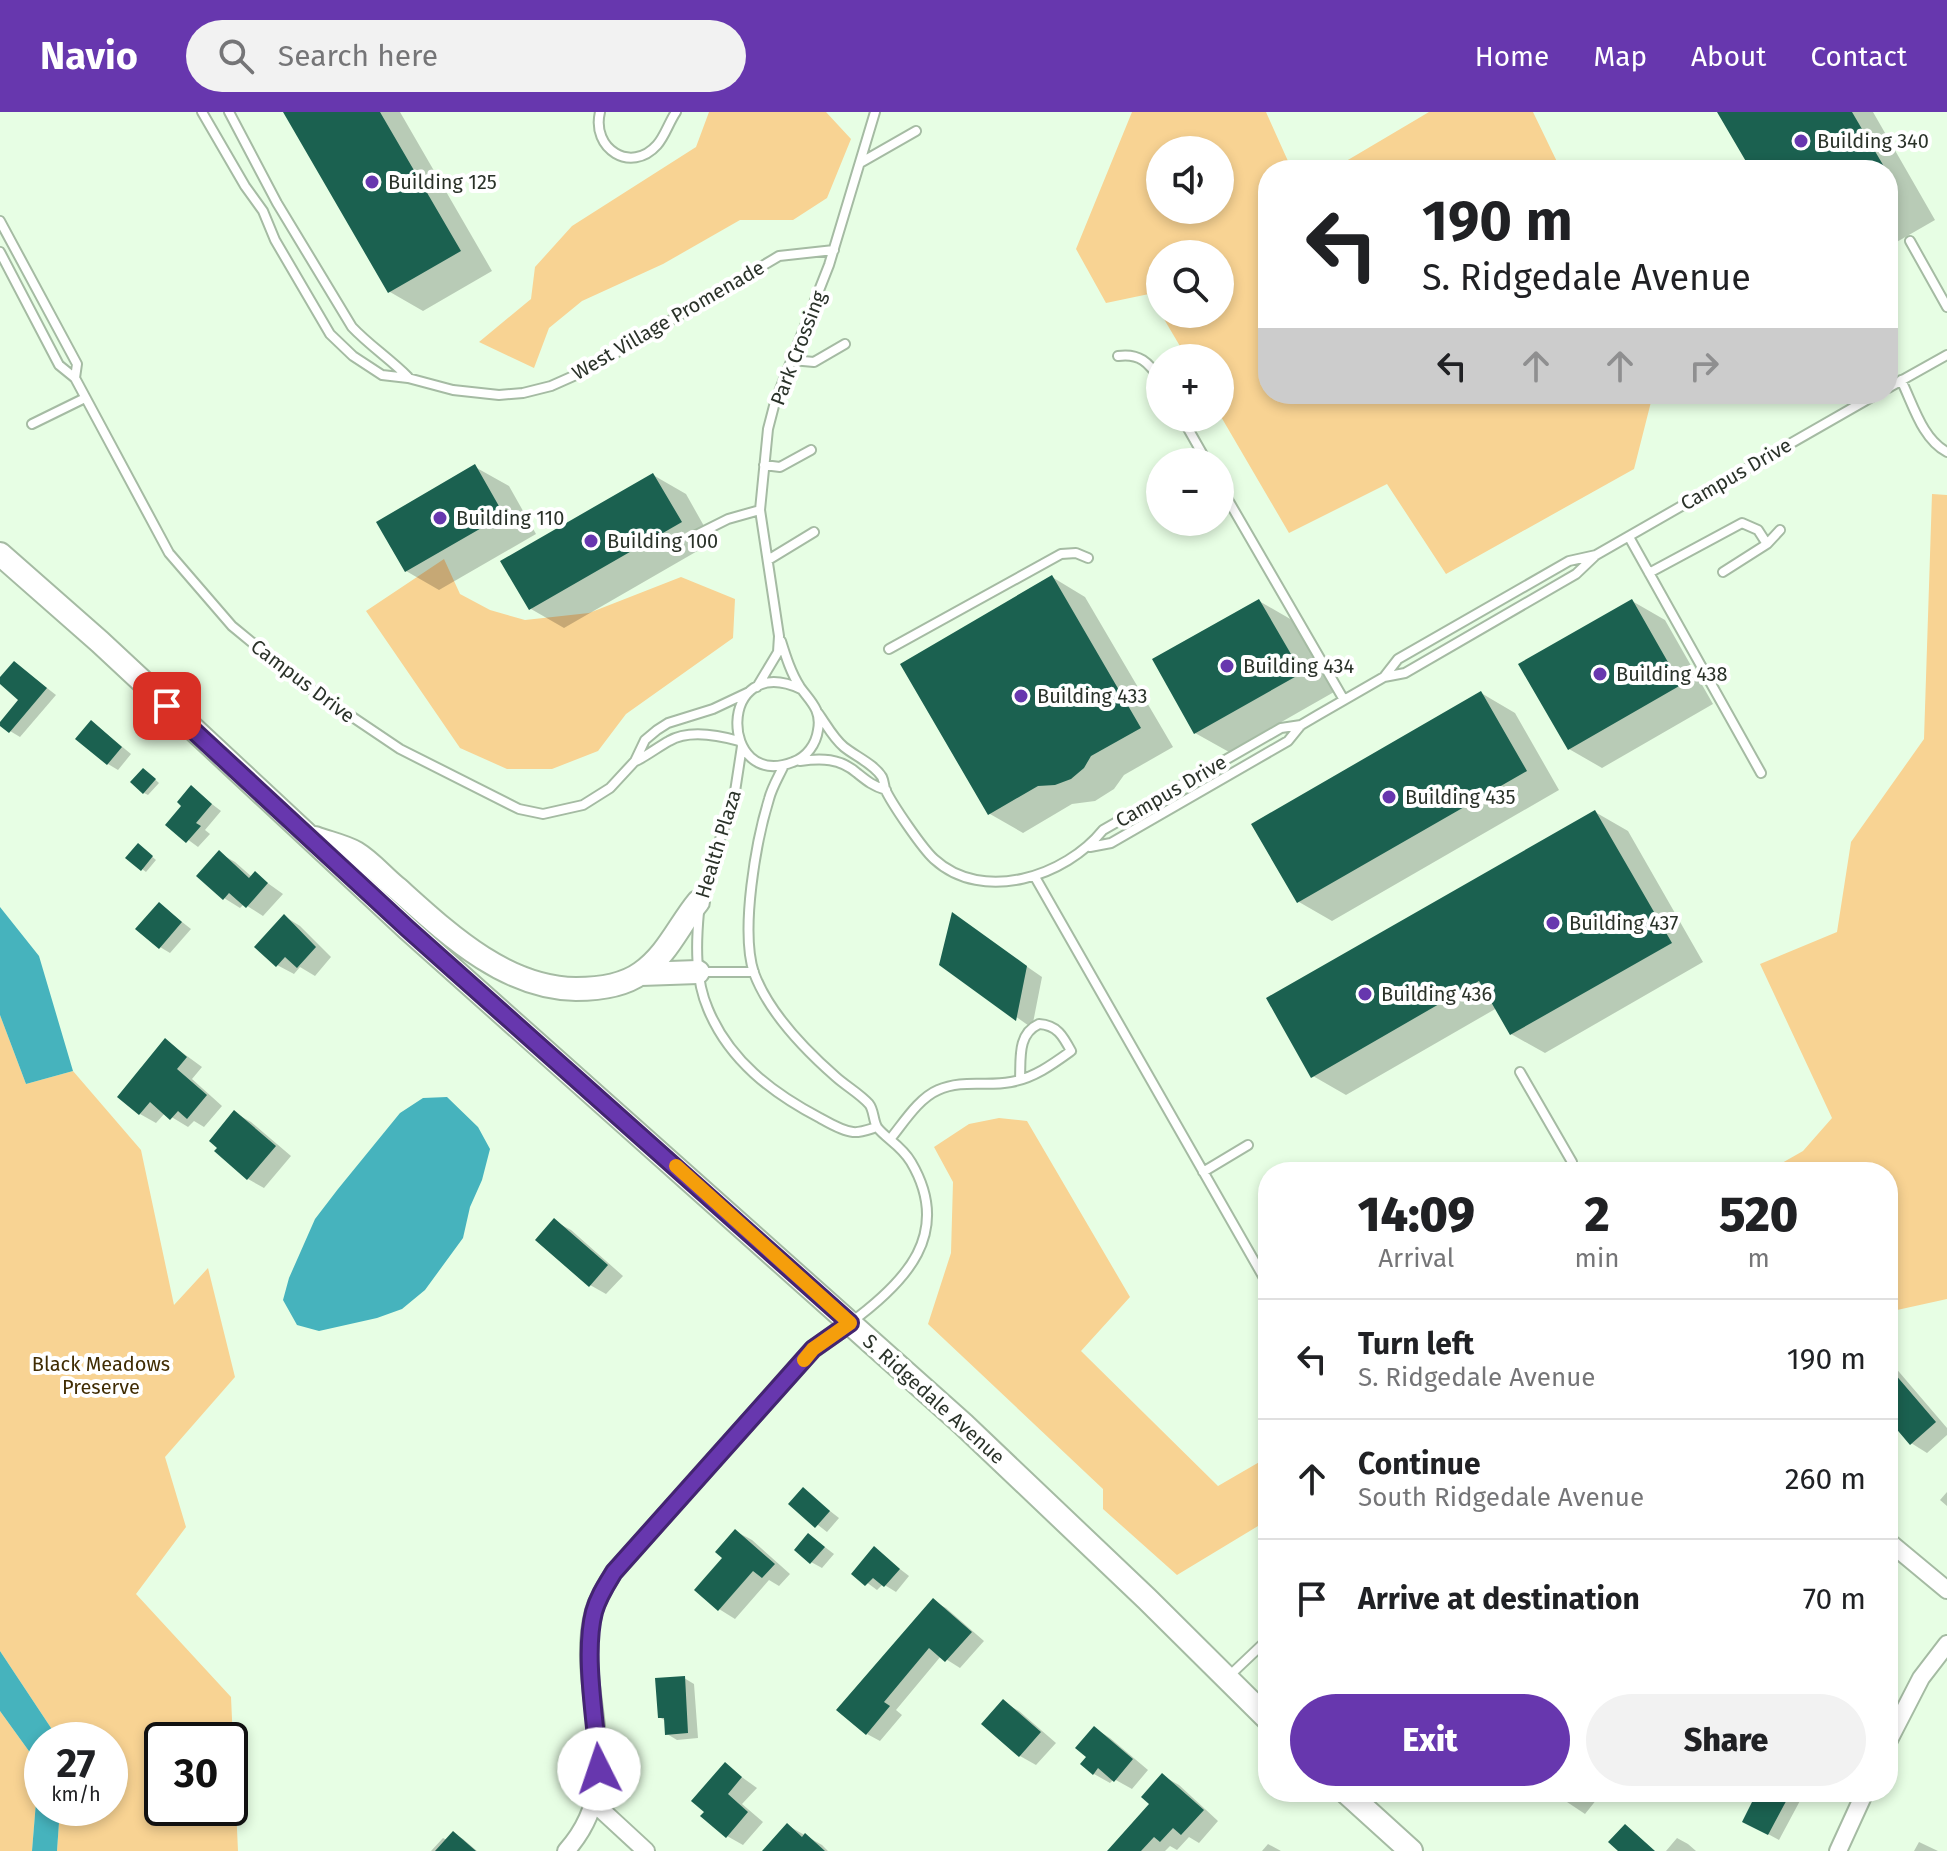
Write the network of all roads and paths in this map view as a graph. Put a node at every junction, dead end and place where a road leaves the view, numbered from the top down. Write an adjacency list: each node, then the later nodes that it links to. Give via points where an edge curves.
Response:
1 (202, 112): 19 (lane, West Village Promenade, via 330,334 382,375)
2 (229, 112): 19 (lane, West Village Promenade, via 352,327)
3 (600, 112): 4 (lane, via 599,137 623,157 643,155 657,145)
4 (676, 112)
5 (875, 112): 7 (lane, Park Crossing)
6 (916, 131): 7 (lane)
7 (859, 163): 10 (lane, Park Crossing)
8 (0, 221): 18 (lane, Campus Drive, via 77,364)
9 (1910, 241): 12 (lane)
10 (834, 250): 16 (lane, Park Crossing); 19 (lane, West Village Promenade, via 779,256 551,386 499,395)
11 (0, 252): 18 (lane, Campus Drive, via 59,365)
12 (1947, 307)
13 (845, 344): 16 (lane, via 814,362)
14 (1947, 355): 20 (lane)
15 (1118, 356): 17 (lane, via 1130,354)
16 (792, 360): 27 (lane, Park Crossing, via 775,402)
17 (1146, 362)
18 (75, 378): 22 (lane, Campus Drive)
19 (408, 378)
20 (1901, 380): 21 (lane); 26 (lane, via 1928,435)
21 (1898, 382)
22 (85, 398): 24 (lane); 50 (lane, Campus Drive, via 186,576 256,648 351,718 519,809 543,814 596,798)
23 (1860, 404): 33 (lane, Campus Drive)
24 (32, 424)
25 (811, 450): 27 (lane, via 780,467)
26 (1947, 452)
27 (764, 465): 28 (lane, Park Crossing)
28 (760, 510): 32 (lane); 38 (lane, Park Crossing)
29 (1234, 510): 46 (lane)
30 (1780, 530): 34 (lane)
31 (814, 532): 38 (lane)
32 (692, 537)
33 (1629, 537): 36 (lane, Campus Drive); 40 (lane)
34 (1767, 544): 39 (lane); 40 (lane, via 1758,530 1742,523)
35 (0, 554): 55 (main road, S. Ridgedale Avenue)
36 (1596, 555): 43 (lane, Campus Drive, via 1576,574 1405,673); 43 (lane, Campus Drive, via 1569,561 1505,597 1398,659)
37 (1088, 558): 42 (lane, via 1061,554)
38 (768, 560): 41 (lane, Park Crossing)
39 (1723, 572)
40 (1649, 573): 53 (lane)
41 (779, 636): 44 (lane, Park Crossing); 45 (lane, Park Crossing, via 778,652)
42 (889, 649)
43 (1384, 677): 46 (lane, Campus Drive)
44 (801, 689): 45 (lane, via 775,682); 47 (lane)
45 (753, 690): 49 (lane, via 739,707 735,724); 50 (lane, Campus Drive, via 668,723 645,740)
46 (1344, 700): 48 (lane, Campus Drive)
47 (818, 713): 51 (lane, via 816,741); 54 (lane, Campus Drive, via 841,745 882,776)
48 (1301, 725): 56 (lane, Campus Drive, via 1288,741 1202,791 1111,843); 56 (lane, Campus Drive, via 1281,728 1103,830)
49 (740, 743): 50 (lane, Campus Drive, via 690,734); 52 (lane, via 757,761); 58 (lane, Health Plaza, via 734,798)
50 (635, 761)
51 (797, 761): 52 (lane); 54 (lane, Campus Drive, via 833,760)
52 (784, 765): 60 (lane, Health Plaza, via 769,797 754,871 749,947)
53 (1761, 773)
54 (886, 790): 57 (lane, Campus Drive, via 926,852 950,870 1002,882)
55 (303, 833): 61 (main road, via 356,854 464,946 537,984 590,989); 70 (main road, S. Ridgedale Avenue)
56 (1090, 847): 57 (lane, Campus Drive)
57 (1035, 877): 68 (lane)
58 (698, 902): 59 (lane, Health Plaza); 61 (main road, via 669,946)
59 (698, 972): 60 (lane); 61 (main road); 64 (lane, Health Plaza, via 719,1033 751,1071 789,1102 835,1126 854,1132)
60 (754, 972): 64 (lane, Health Plaza, via 789,1029 871,1106)
61 (641, 974)
62 (1520, 1072): 67 (lane)
63 (1020, 1079): 63 (lane, via 1071,1051 1056,1029 1032,1027 1022,1043); 65 (lane, via 965,1082 936,1091)
64 (877, 1127): 65 (lane, Health Plaza)
65 (891, 1138): 70 (lane, Health Plaza, via 921,1183 926,1229 903,1277)
66 (1248, 1145): 68 (lane)
67 (1572, 1162)
68 (1203, 1172): 69 (lane)
69 (1258, 1268)
70 (850, 1323): 75 (main road, S. Ridgedale Avenue, via 1015,1472); 80 (street, via 813,1349 602,1591 590,1648 599,1769)
71 (1898, 1549): 72 (street)
72 (1947, 1590)
73 (1947, 1644): 77 (street, via 1921,1678)
74 (1258, 1650): 75 (lane)
75 (1228, 1678): 76 (main road, S. Ridgedale Avenue)
76 (1258, 1709)
77 (1898, 1723)
78 (1357, 1802): 83 (main road)
79 (1860, 1802): 84 (street)
80 (594, 1803): 81 (street); 82 (street)
81 (566, 1851)
82 (646, 1851)
83 (1411, 1851)
84 (1838, 1851)

